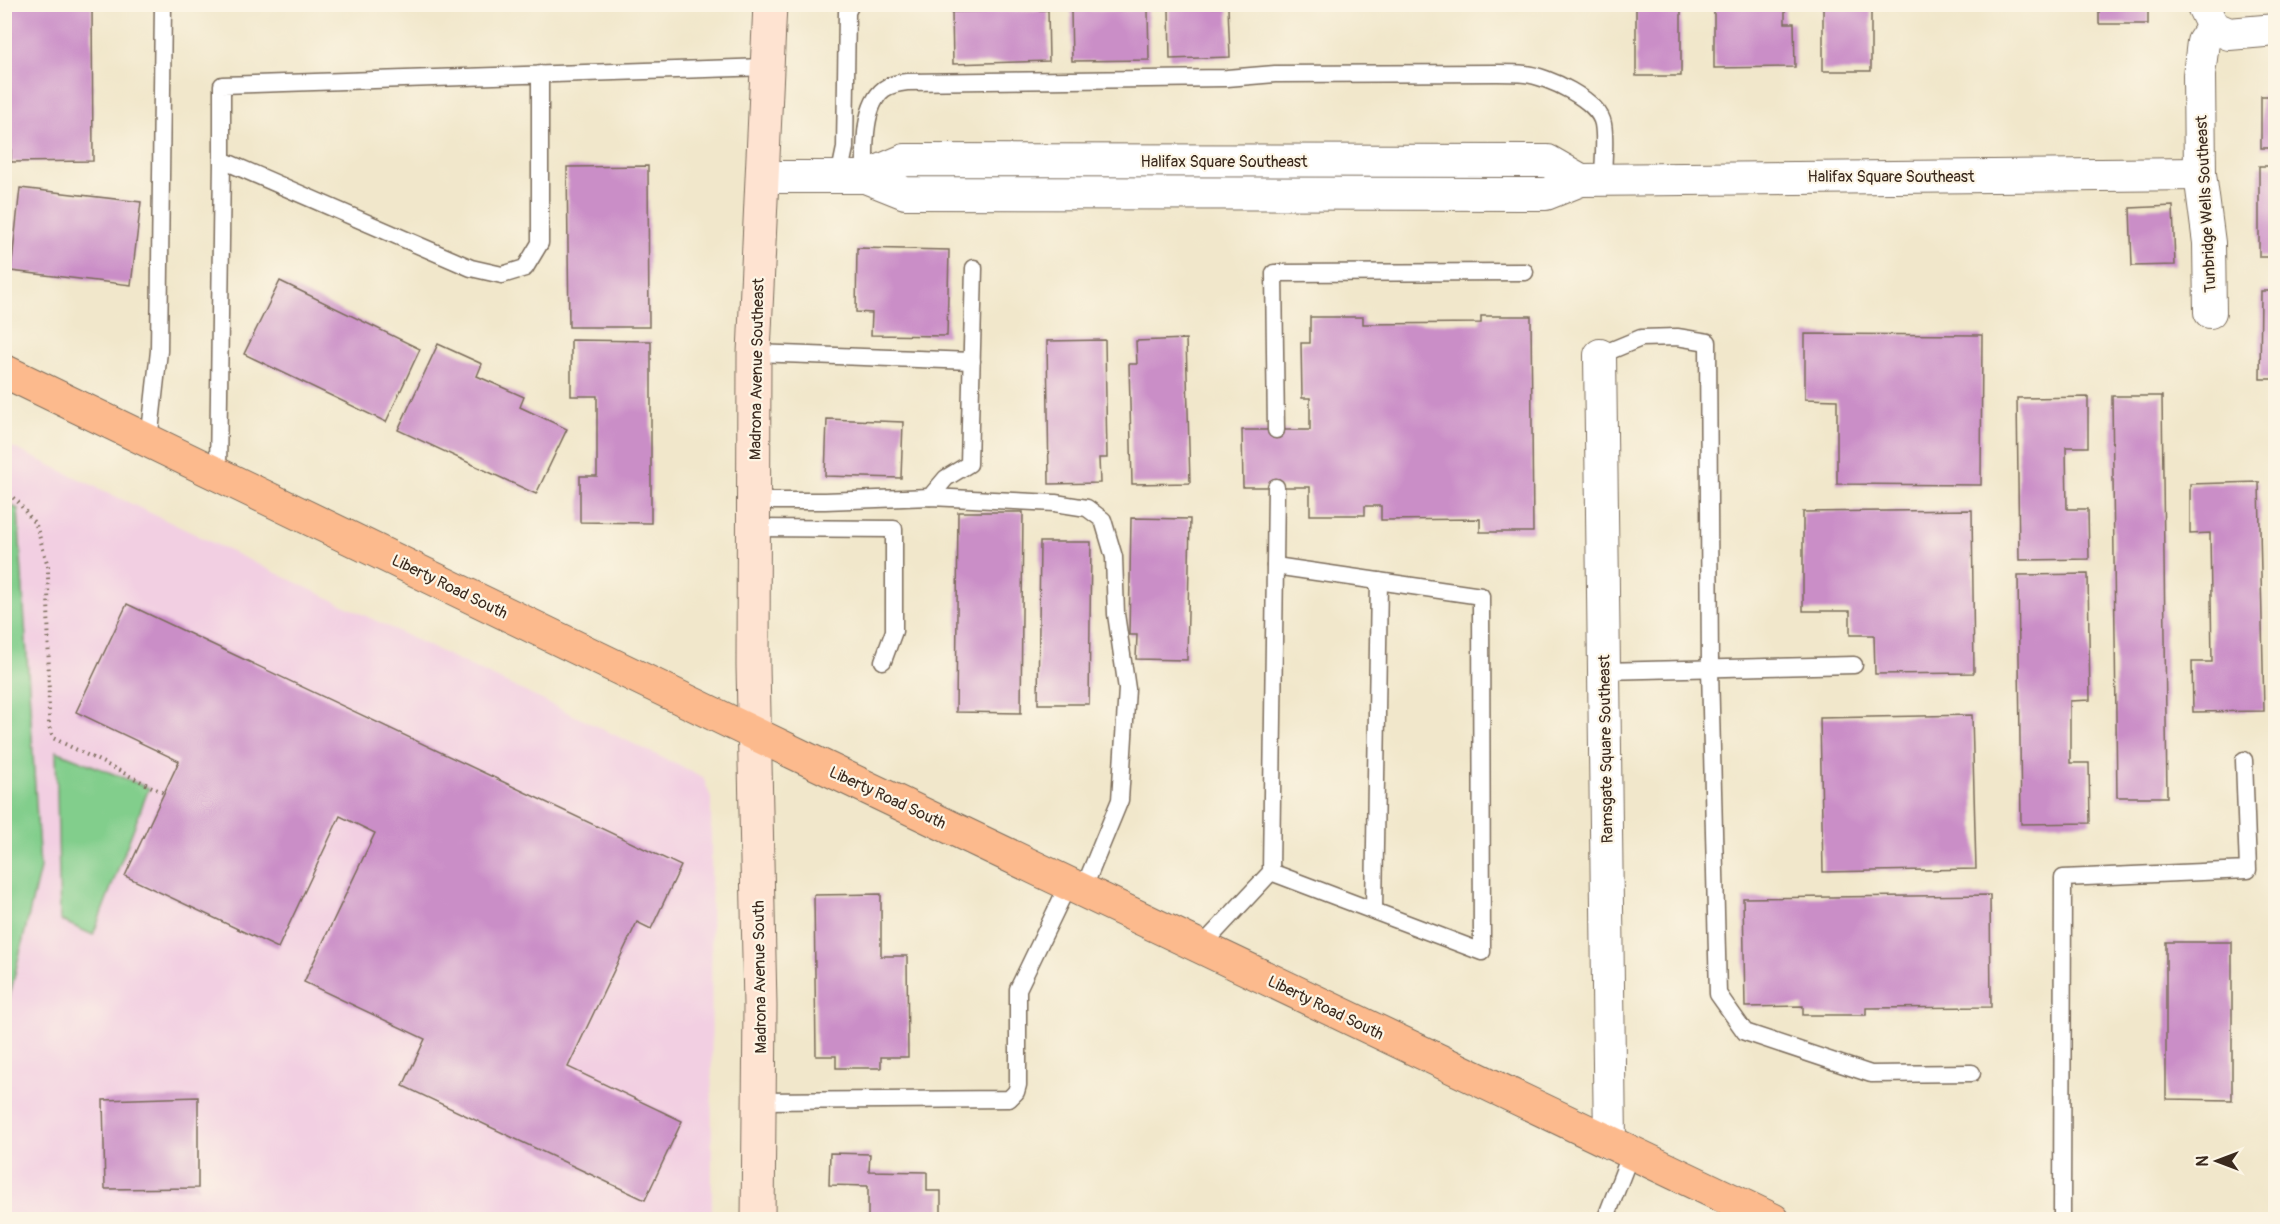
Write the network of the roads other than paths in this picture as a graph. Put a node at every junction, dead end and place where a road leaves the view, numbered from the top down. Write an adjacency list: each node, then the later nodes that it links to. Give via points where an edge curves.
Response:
1 (163, 4): 21 (lane, via 159,351)
2 (770, 4): 6 (main road, Madrona Avenue Southeast)
3 (851, 4): 11 (lane, via 847,12 845,148)
4 (2208, 16): 5 (street, Tunbridge Wells Southeast, via 2229,34); 9 (street, Tunbridge Wells Southeast, via 2200,56)
5 (2276, 30)
6 (767, 67): 7 (lane); 10 (main road, Madrona Avenue Southeast)
7 (540, 74): 8 (lane, via 222,84); 8 (lane, via 540,243 525,268 502,275 471,268)
8 (222, 160): 22 (lane)
9 (2200, 174): 12 (street, Halifax Square Southeast); 15 (street, Tunbridge Wells Southeast, via 2209,243)
10 (763, 177): 11 (street, Halifax Square Southeast); 16 (main road, Madrona Avenue Southeast)
11 (852, 177): 12 (street, Halifax Square Southeast, via 905,160 1536,161); 12 (lane, via 865,145 869,114 881,91 907,82 1497,73 1537,77 1586,99 1598,111 1603,123)
12 (1592, 180)
13 (974, 268): 18 (lane)
14 (1525, 272): 20 (lane, via 1274,273)
15 (2210, 312)
16 (754, 353): 18 (lane); 25 (main road, Madrona Avenue Southeast)
17 (1600, 355): 30 (lane, via 1641,338 1708,342); 31 (street, Ramsgate Square Southeast)
18 (972, 362): 24 (lane, via 969,464 946,478)
19 (4, 371): 21 (main road, Liberty Road South)
20 (1276, 430)
21 (149, 441): 22 (main road, Liberty Road South)
22 (218, 474): 32 (main road, Liberty Road South)
23 (1276, 487): 26 (lane)
24 (930, 497): 25 (lane, via 825,501); 35 (lane, via 1055,503 1087,508 1103,520 1114,557 1116,614 1127,689 1120,800)
25 (753, 514): 28 (lane, via 894,529 894,631); 32 (main road, Madrona Avenue Southeast)
26 (1275, 566): 27 (lane); 34 (lane)
27 (1378, 581): 36 (lane); 36 (lane, via 1481,596 1482,952)
28 (883, 661)
29 (1854, 665): 30 (lane)
30 (1710, 669): 31 (lane); 38 (lane, via 1718,994 1746,1032 1871,1074)
31 (1604, 671): 40 (street, Ramsgate Square Southeast)
32 (756, 734): 35 (main road, Liberty Road South); 39 (main road, Madrona Avenue South)
33 (2244, 760): 44 (lane, via 2248,870 2063,878)
34 (1271, 872): 36 (lane); 37 (lane)
35 (1076, 887): 37 (main road, Liberty Road South); 39 (lane, via 1018,988 1018,1085 1009,1099)
36 (1374, 910)
37 (1201, 947): 40 (main road, Liberty Road South)
38 (1972, 1073)
39 (760, 1101): 42 (main road, Madrona Avenue South)
40 (1621, 1148): 41 (main road, Liberty Road South); 43 (lane)
41 (1752, 1215)
42 (758, 1220)
43 (1605, 1220)
44 (2062, 1220)

